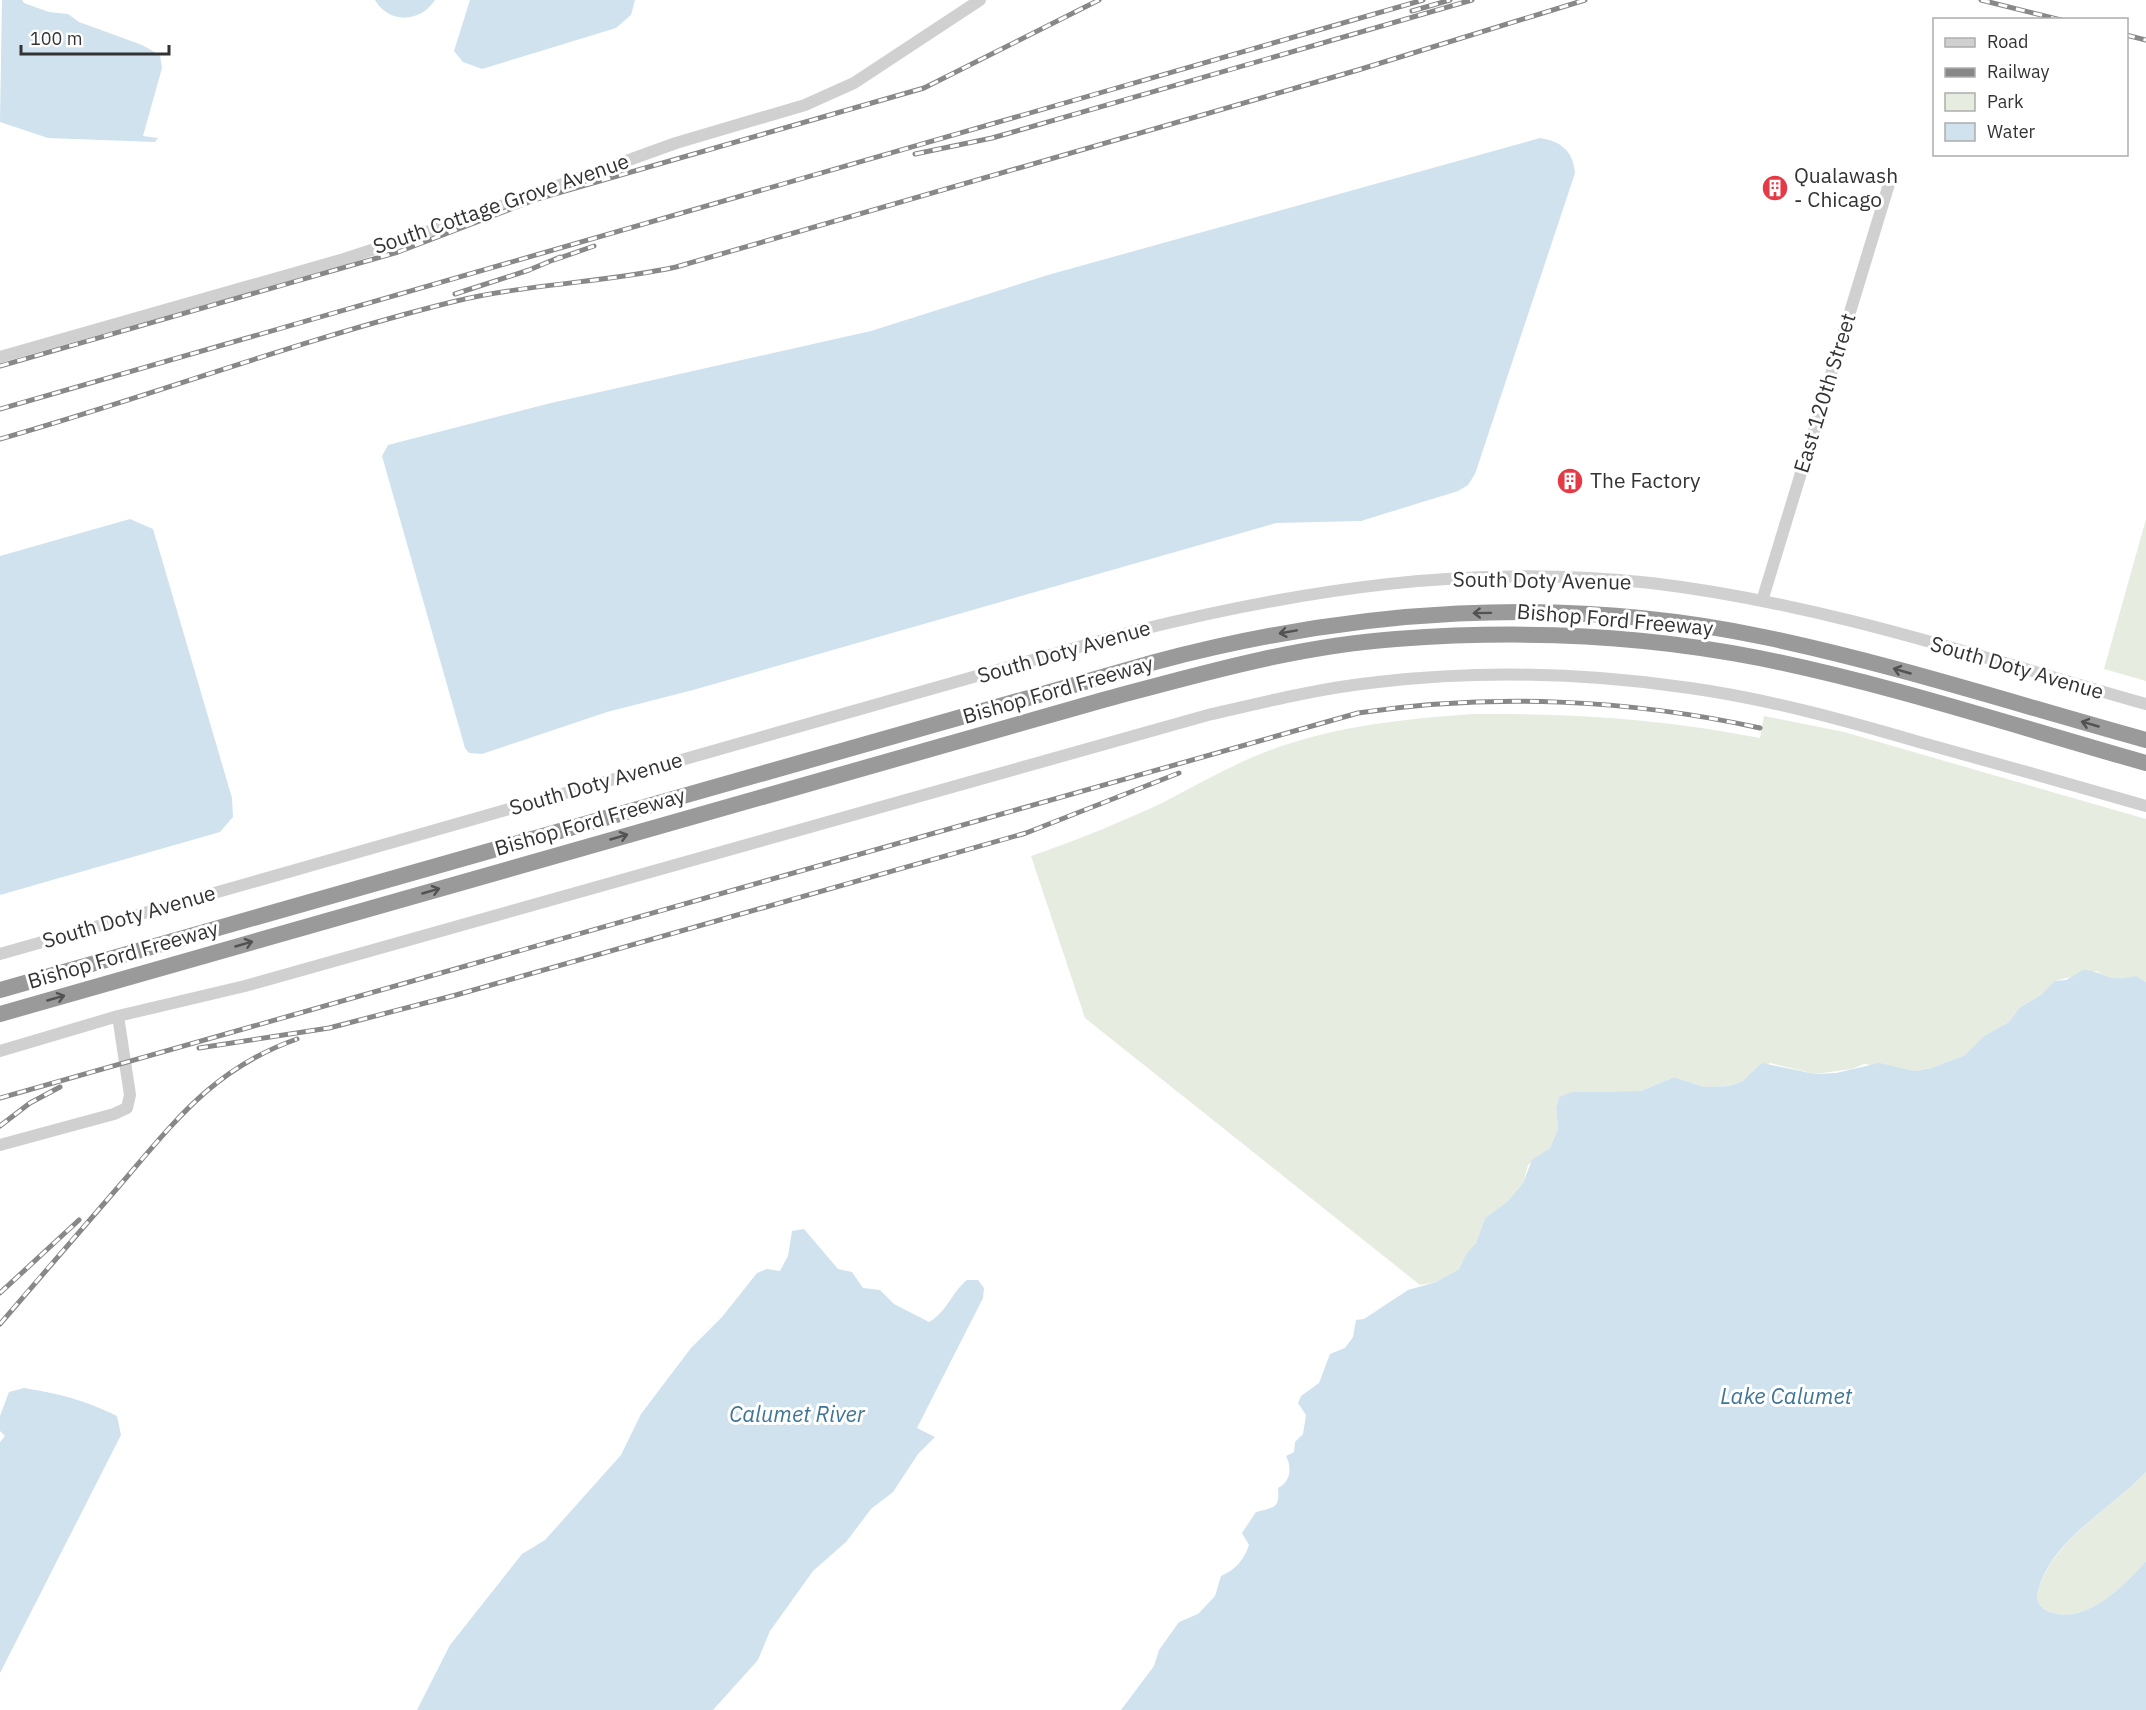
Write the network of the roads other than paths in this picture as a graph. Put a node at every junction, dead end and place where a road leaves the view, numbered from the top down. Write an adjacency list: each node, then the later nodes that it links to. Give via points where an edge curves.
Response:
1 (980, 0): 3 (street, South Cottage Grove Avenue, via 854,83 814,102 676,142 344,259)
2 (1889, 184): 4 (street, East 120th Street)
3 (0, 357)
4 (1762, 601): 5 (street, South Doty Avenue); 9 (street, South Doty Avenue, via 1649,583 1494,576 1389,582 1261,601 1131,632)
5 (2146, 704)
6 (2146, 740): 10 (highway, Bishop Ford Freeway, one-way to 10, via 1849,656 1714,628 1617,616 1516,612 1362,621 1263,636 1165,660)
7 (2146, 763): 11 (highway, Bishop Ford Freeway, one-way to 7, via 1103,700 1238,664 1394,639 1512,633 1590,636 1737,654 1843,678)
8 (2146, 806): 12 (street, via 1844,721 1699,689 1553,676 1474,675 1377,682 1289,696 1208,715 245,986)
9 (0, 954)
10 (0, 990)
11 (0, 1014)
12 (118, 1016): 13 (street); 14 (street, via 130,1095 127,1108)
13 (0, 1051)
14 (0, 1145)

